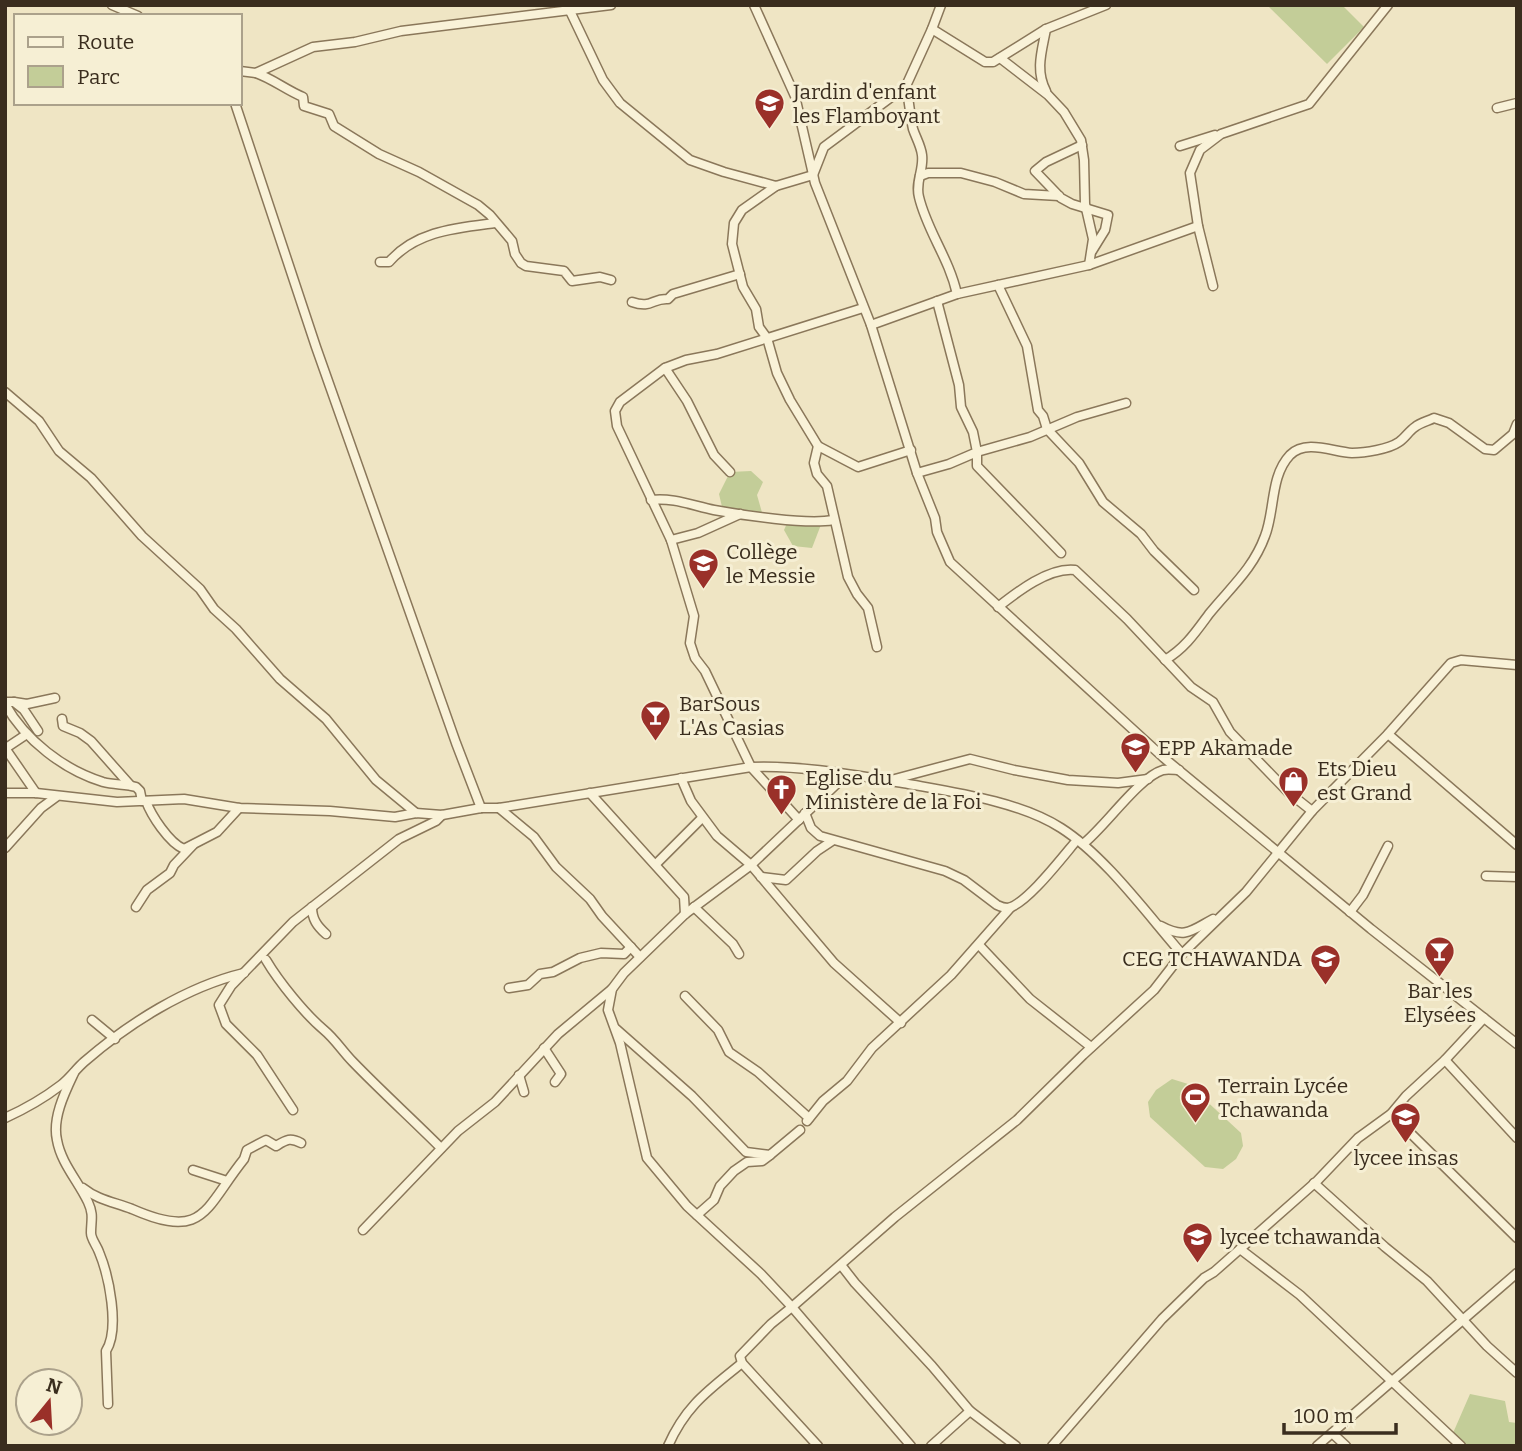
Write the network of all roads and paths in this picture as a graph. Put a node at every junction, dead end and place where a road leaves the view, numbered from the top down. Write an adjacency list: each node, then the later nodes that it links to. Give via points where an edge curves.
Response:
1 (112, 5): 8 (street)
2 (611, 5): 7 (street)
3 (754, 5): 22 (street, via 794,96)
4 (941, 5): 9 (street)
5 (1107, 5): 10 (street)
6 (1388, 5): 19 (street, via 1309,104)
7 (570, 11): 13 (street, via 401,31 313,47); 24 (street, via 603,80 623,106 690,160)
8 (133, 14)
9 (932, 29): 11 (street, via 985,62); 14 (street)
10 (1046, 29): 11 (street); 15 (street, via 1040,79)
11 (1000, 58): 15 (street)
12 (242, 71): 13 (street)
13 (256, 72): 27 (street, via 303,96 304,106 329,114 334,126 379,154 478,205)
14 (906, 86): 22 (street, via 824,147); 23 (street, via 922,153)
15 (1048, 95): 20 (street, via 1064,112)
16 (1517, 103): 18 (street)
17 (236, 105): 84 (street, via 316,347)
18 (1497, 108)
19 (1221, 134): 21 (street); 28 (street, via 1200,150 1190,173)
20 (1082, 145): 25 (street, via 1035,171); 26 (street)
21 (1180, 146)
22 (813, 176): 24 (street); 39 (street)
23 (919, 176): 25 (street, via 961,173 1024,194); 36 (street, via 916,186 925,219)
24 (776, 186): 32 (street, via 742,210 734,223 732,244)
25 (1059, 196): 26 (street)
26 (1086, 208): 29 (street, via 1093,239); 29 (street, via 1108,215)
27 (495, 223): 30 (street, via 443,230 401,248 389,262); 33 (street, via 526,266 564,271 572,281)
28 (1198, 226): 31 (street); 35 (street)
29 (1091, 253): 31 (street)
30 (380, 262)
31 (1089, 265): 34 (street)
32 (740, 274): 38 (street, via 646,306); 41 (street)
33 (611, 280)
34 (998, 285): 36 (street); 46 (street, via 1027,346 1038,410)
35 (1213, 286)
36 (957, 293): 37 (street)
37 (937, 301): 40 (street); 49 (street, via 961,407)
38 (632, 302)
39 (863, 308): 40 (street); 41 (street)
40 (871, 325): 48 (street)
41 (767, 338): 42 (street); 47 (street, via 777,373)
42 (665, 368): 50 (street, via 714,456); 52 (street, via 620,402 615,411 617,426)
43 (5, 393): 87 (street, via 39,421 60,451 200,589 280,679 326,719 376,780)
44 (1126, 403): 46 (street)
45 (1517, 424): 60 (street, via 1513,434 1494,450 1434,418 1416,426 1398,443 1380,449 1354,453 1303,448 1290,455 1277,477 1257,556 1196,634)
46 (1047, 429): 49 (street); 57 (street, via 1079,463 1103,502)
47 (818, 446): 48 (street, via 858,467); 54 (street, via 814,463 827,486)
48 (911, 450): 51 (street)
49 (977, 452): 51 (street); 56 (street, via 977,466)
50 (730, 472)
51 (918, 473): 58 (street, via 950,562)
52 (651, 500): 53 (street); 55 (street)
53 (741, 513): 54 (street); 55 (street)
54 (833, 520): 59 (street, via 848,577 868,608)
55 (670, 540): 69 (street, via 694,616 690,643)
56 (1061, 553)
57 (1194, 590)
58 (998, 607): 60 (street, via 1026,586 1074,570); 70 (street)
59 (877, 647)
60 (1165, 660): 86 (street, via 1213,702 1230,732)
61 (1517, 665): 67 (street, via 1451,663)
62 (55, 698): 63 (street)
63 (8, 703): 65 (street, via 24,710); 66 (street)
64 (62, 719): 76 (street, via 64,726 91,741)
65 (38, 731)
66 (27, 734): 68 (street); 76 (street, via 68,767 105,783)
67 (1388, 734): 86 (street); 94 (street)
68 (6, 748): 79 (street)
69 (751, 767): 71 (street); 73 (street); 89 (street)
70 (1180, 770): 74 (street, via 1164,769); 97 (street)
71 (829, 772): 72 (street); 77 (street)
72 (846, 775): 75 (street); 77 (street)
73 (681, 778): 80 (street); 90 (street)
74 (1148, 779): 75 (street, via 1118,783 1068,779 970,759); 92 (street, via 1098,833)
75 (888, 781): 92 (street, via 965,794 1029,813)
76 (130, 785): 82 (street, via 140,791)
77 (829, 791): 89 (street)
78 (5, 793): 79 (street)
79 (36, 793): 81 (street)
80 (590, 793): 85 (street); 98 (street)
81 (57, 797): 82 (street); 96 (street, via 40,808)
82 (144, 801): 83 (street, via 184,799); 93 (street, via 176,846)
83 (239, 808): 87 (street, via 395,817); 93 (street, via 216,832)
84 (481, 808): 85 (street); 88 (street)
85 (499, 808): 116 (street, via 534,837)
86 (1312, 811): 97 (street)
87 (416, 813): 88 (street)
88 (442, 815): 108 (street, via 399,839)
89 (802, 817): 91 (street, via 820,836); 99 (street)
90 (702, 818): 98 (street); 99 (street)
91 (832, 841): 103 (street); 109 (street, via 922,863 964,880 998,905)
92 (1080, 842): 109 (street); 113 (street)
93 (193, 845): 107 (street)
94 (1517, 845)
95 (1388, 846): 110 (street)
96 (5, 848)
97 (1279, 853): 110 (street); 112 (street)
98 (656, 864): 104 (street)
99 (751, 865): 101 (street); 106 (street)
100 (1486, 876): 102 (street)
101 (761, 877): 103 (street); 105 (street)
102 (1517, 877)
103 (786, 880): 105 (street)
104 (684, 897): 106 (street); 111 (street)
105 (782, 901): 127 (street, via 834,963)
106 (697, 905): 111 (street); 117 (street)
107 (136, 907)
108 (312, 907): 114 (street, via 318,927); 121 (street)
109 (1010, 908): 115 (street)
110 (1350, 912): 125 (street)
111 (685, 914): 119 (street)
112 (1219, 917): 113 (street, via 1182,934); 118 (street)
113 (1153, 920): 118 (street)
114 (326, 934)
115 (979, 945): 127 (street); 131 (street, via 1030,999)
116 (631, 947): 119 (street); 122 (street, via 624,954 580,958 540,974 528,985)
117 (739, 954)
118 (1182, 954): 131 (street, via 1154,990)
119 (640, 957): 123 (street)
120 (266, 960): 144 (street, via 278,981 317,1025)
121 (244, 973): 129 (street, via 185,993); 138 (street, via 219,1005 226,1024 257,1055)
122 (509, 988)
123 (612, 989): 128 (street, via 608,1010); 132 (street)
124 (685, 996): 127 (street, via 718,1030 729,1052 758,1072 808,1119)
125 (1484, 1018): 130 (street); 133 (street)
126 (92, 1020): 129 (street)
127 (901, 1023)
128 (616, 1029): 145 (street, via 692,1096 746,1152); 150 (street, via 647,1158)
129 (115, 1039): 134 (street)
130 (1517, 1044)
131 (1091, 1047): 154 (street, via 1017,1120)
132 (544, 1048): 135 (street); 136 (street, via 561,1074)
133 (1445, 1060): 139 (street); 142 (street)
134 (74, 1073): 140 (street); 149 (street, via 57,1119 56,1138)
135 (519, 1075): 137 (street); 144 (street)
136 (555, 1082)
137 (524, 1092)
138 (293, 1110)
139 (1391, 1114): 148 (street, via 1357,1138); 152 (street)
140 (5, 1118)
141 (800, 1130): 145 (street)
142 (1517, 1138)
143 (301, 1143): 147 (street, via 287,1139 276,1146 266,1140 258,1143 247,1150)
144 (441, 1148): 151 (street)
145 (770, 1155): 150 (street, via 734,1171 714,1200)
146 (193, 1170): 147 (street)
147 (227, 1181): 149 (street, via 206,1214 187,1223 158,1221 102,1200)
148 (1314, 1183): 153 (street); 157 (street, via 1427,1281)
149 (78, 1184): 161 (street, via 92,1212 91,1234 114,1314 106,1351)
150 (696, 1215): 156 (street)
151 (363, 1230)
152 (1517, 1238)
153 (1240, 1248): 160 (street, via 1300,1295); 169 (street, via 1162,1319)
154 (841, 1265): 156 (street); 162 (street)
155 (1517, 1273): 157 (street)
156 (792, 1307): 158 (street, via 744,1351); 166 (street)
157 (1465, 1321): 159 (street); 160 (street)
158 (742, 1363): 164 (street, via 704,1392 676,1427); 165 (street)
159 (1517, 1373)
160 (1393, 1381): 163 (street); 172 (street)
161 (107, 1404)
162 (970, 1411): 167 (street); 168 (street)
163 (1332, 1433): 170 (street); 171 (street)
164 (668, 1446)
165 (818, 1446)
166 (911, 1446)
167 (931, 1446)
168 (1016, 1446)
169 (1052, 1446)
170 (1317, 1446)
171 (1346, 1446)
172 (1461, 1446)

